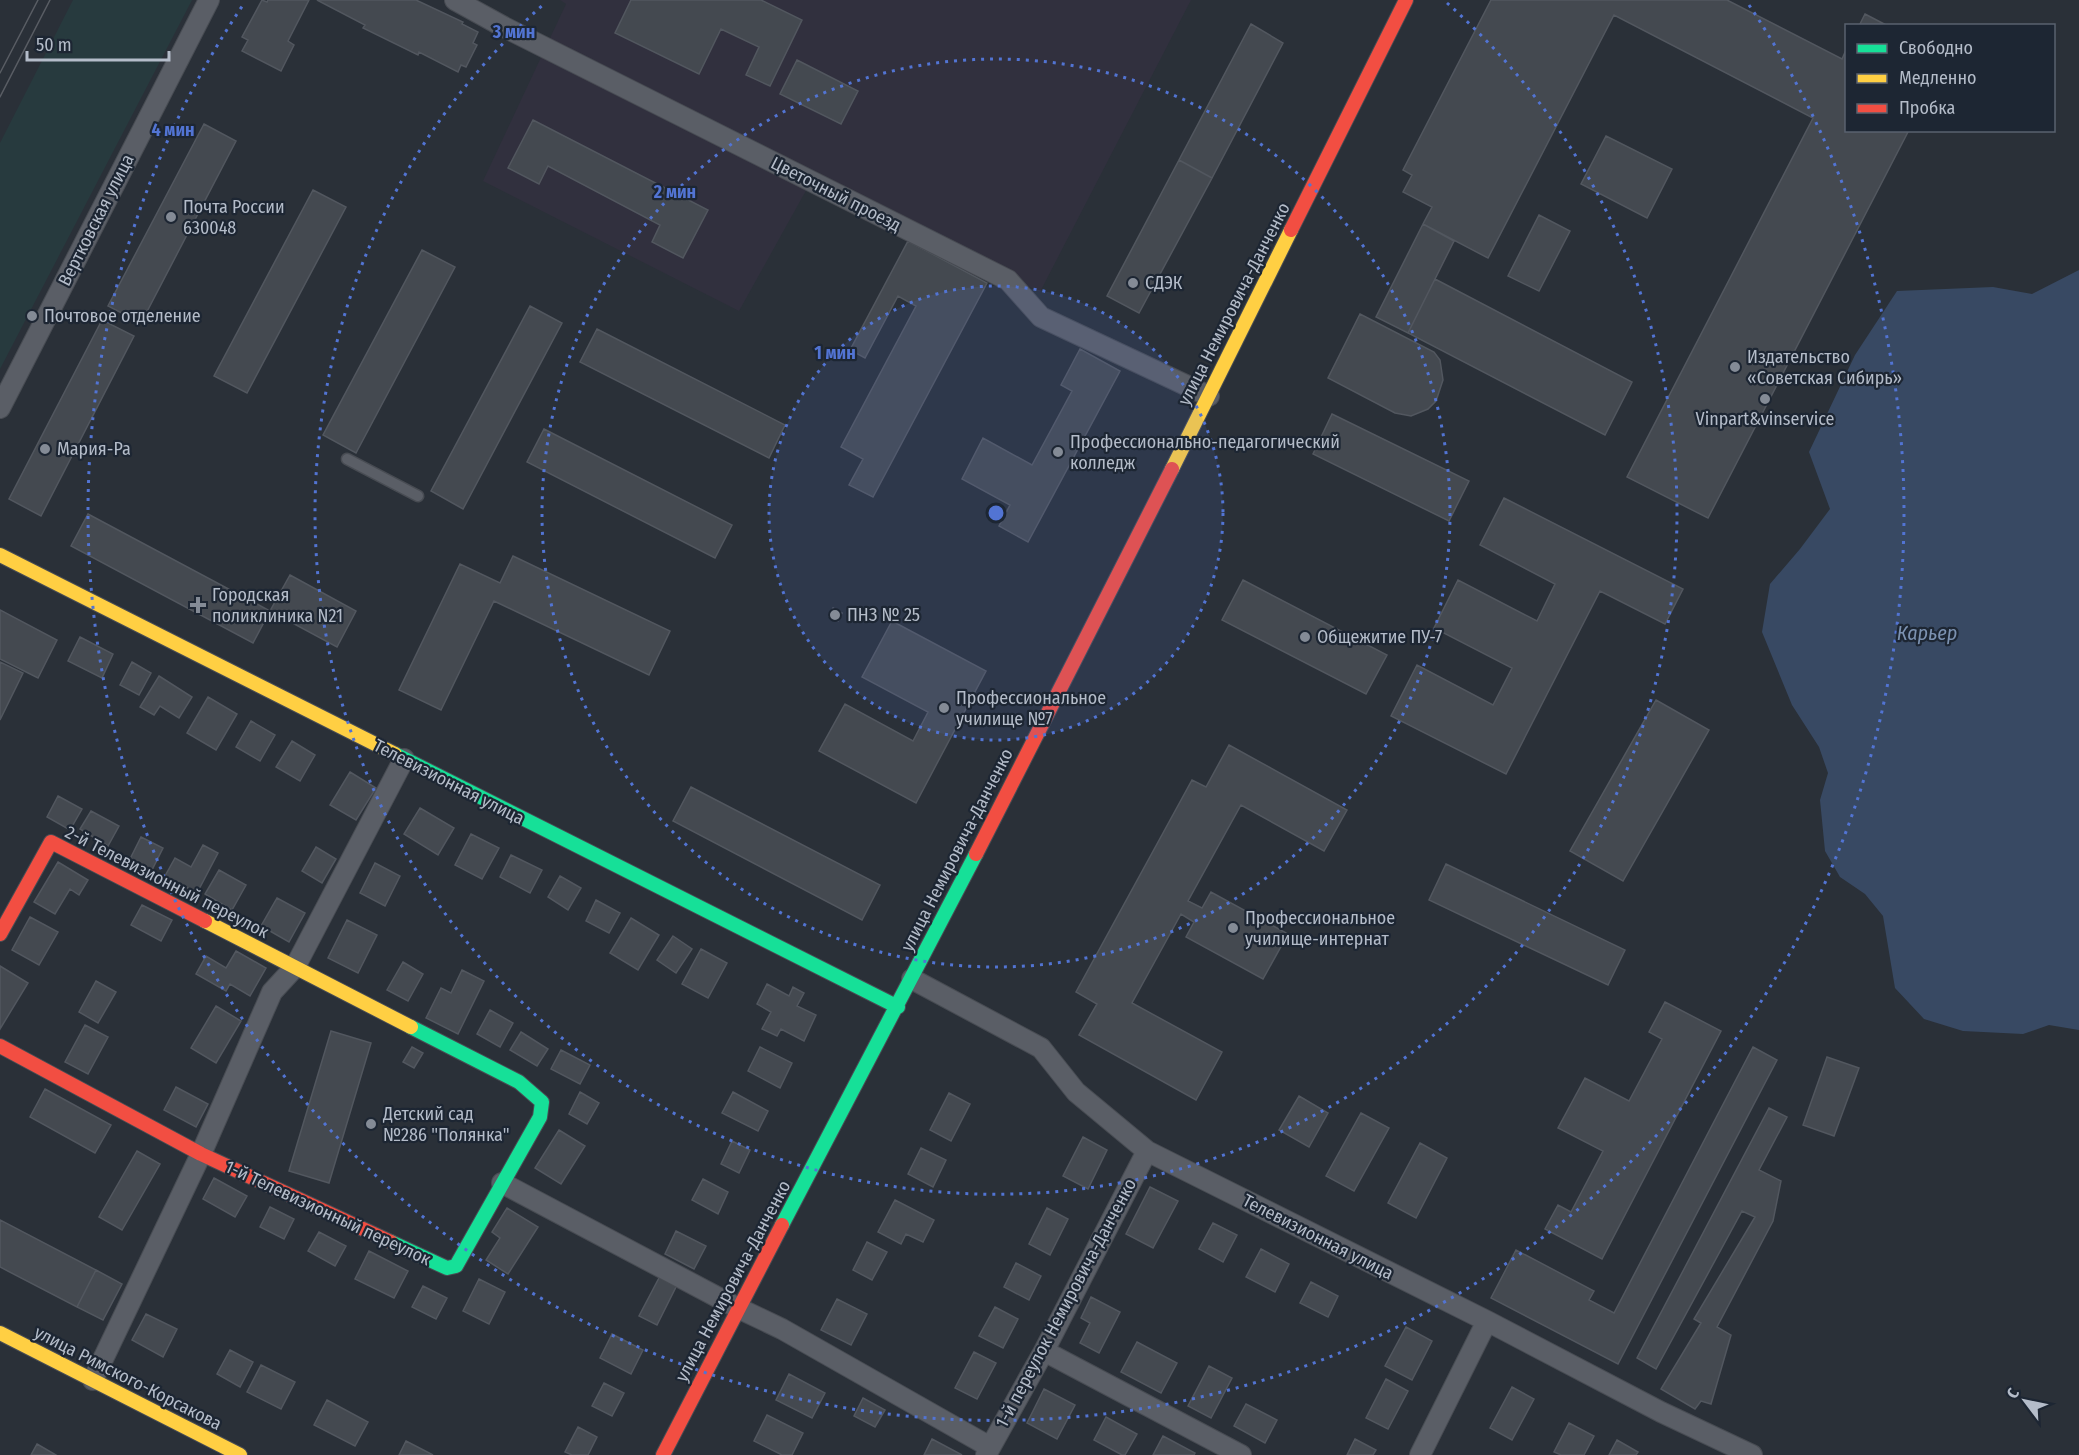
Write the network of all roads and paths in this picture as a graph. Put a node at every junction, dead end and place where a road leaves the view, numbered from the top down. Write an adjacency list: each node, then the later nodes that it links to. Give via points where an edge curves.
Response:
1 (209, 0): 5 (street, Вертковская улица)
2 (455, 0): 4 (street, Цветочный проезд, via 1008,280 1041,317)
3 (1406, 0): 4 (street, улица Немировича-Данченко)
4 (1209, 396): 12 (street, улица Немировича-Данченко)
5 (0, 408)
6 (347, 459): 7 (lane)
7 (418, 496)
8 (0, 555): 9 (street, Телевизионная улица)
9 (404, 759): 11 (street); 13 (street, Телевизионная улица)
10 (0, 934): 11 (street, 2-й Телевизионный переулок, via 51,842)
11 (295, 967): 16 (street, via 272,992); 17 (street, 1-й Телевизионный переулок, via 519,1082 542,1102 540,1117)
12 (912, 979): 13 (street, улица Немировича-Данченко); 15 (street, Телевизионная улица, via 1041,1048 1076,1092)
13 (898, 1007): 18 (street, улица Немировича-Данченко)
14 (0, 1046): 16 (street)
15 (1146, 1151): 19 (street, Телевизионная улица); 21 (street, 1-й переулок Немировича-Данченко)
16 (201, 1154): 17 (street, 1-й Телевизионный переулок, via 447,1268 456,1266); 22 (street)
17 (502, 1184): 18 (street)
18 (738, 1308): 23 (street, via 782,1329); 25 (street, улица Немировича-Данченко)
19 (1487, 1321): 27 (street); 28 (street, Телевизионная улица, via 1660,1412)
20 (0, 1333): 22 (street, улица Римского-Корсакова)
21 (1044, 1351): 23 (street, 1-й переулок Немировича-Данченко); 26 (street)
22 (93, 1380): 24 (street, улица Римского-Корсакова)
23 (988, 1451)
24 (240, 1455)
25 (663, 1455)
26 (1241, 1455)
27 (1420, 1455)
28 (1752, 1455)

